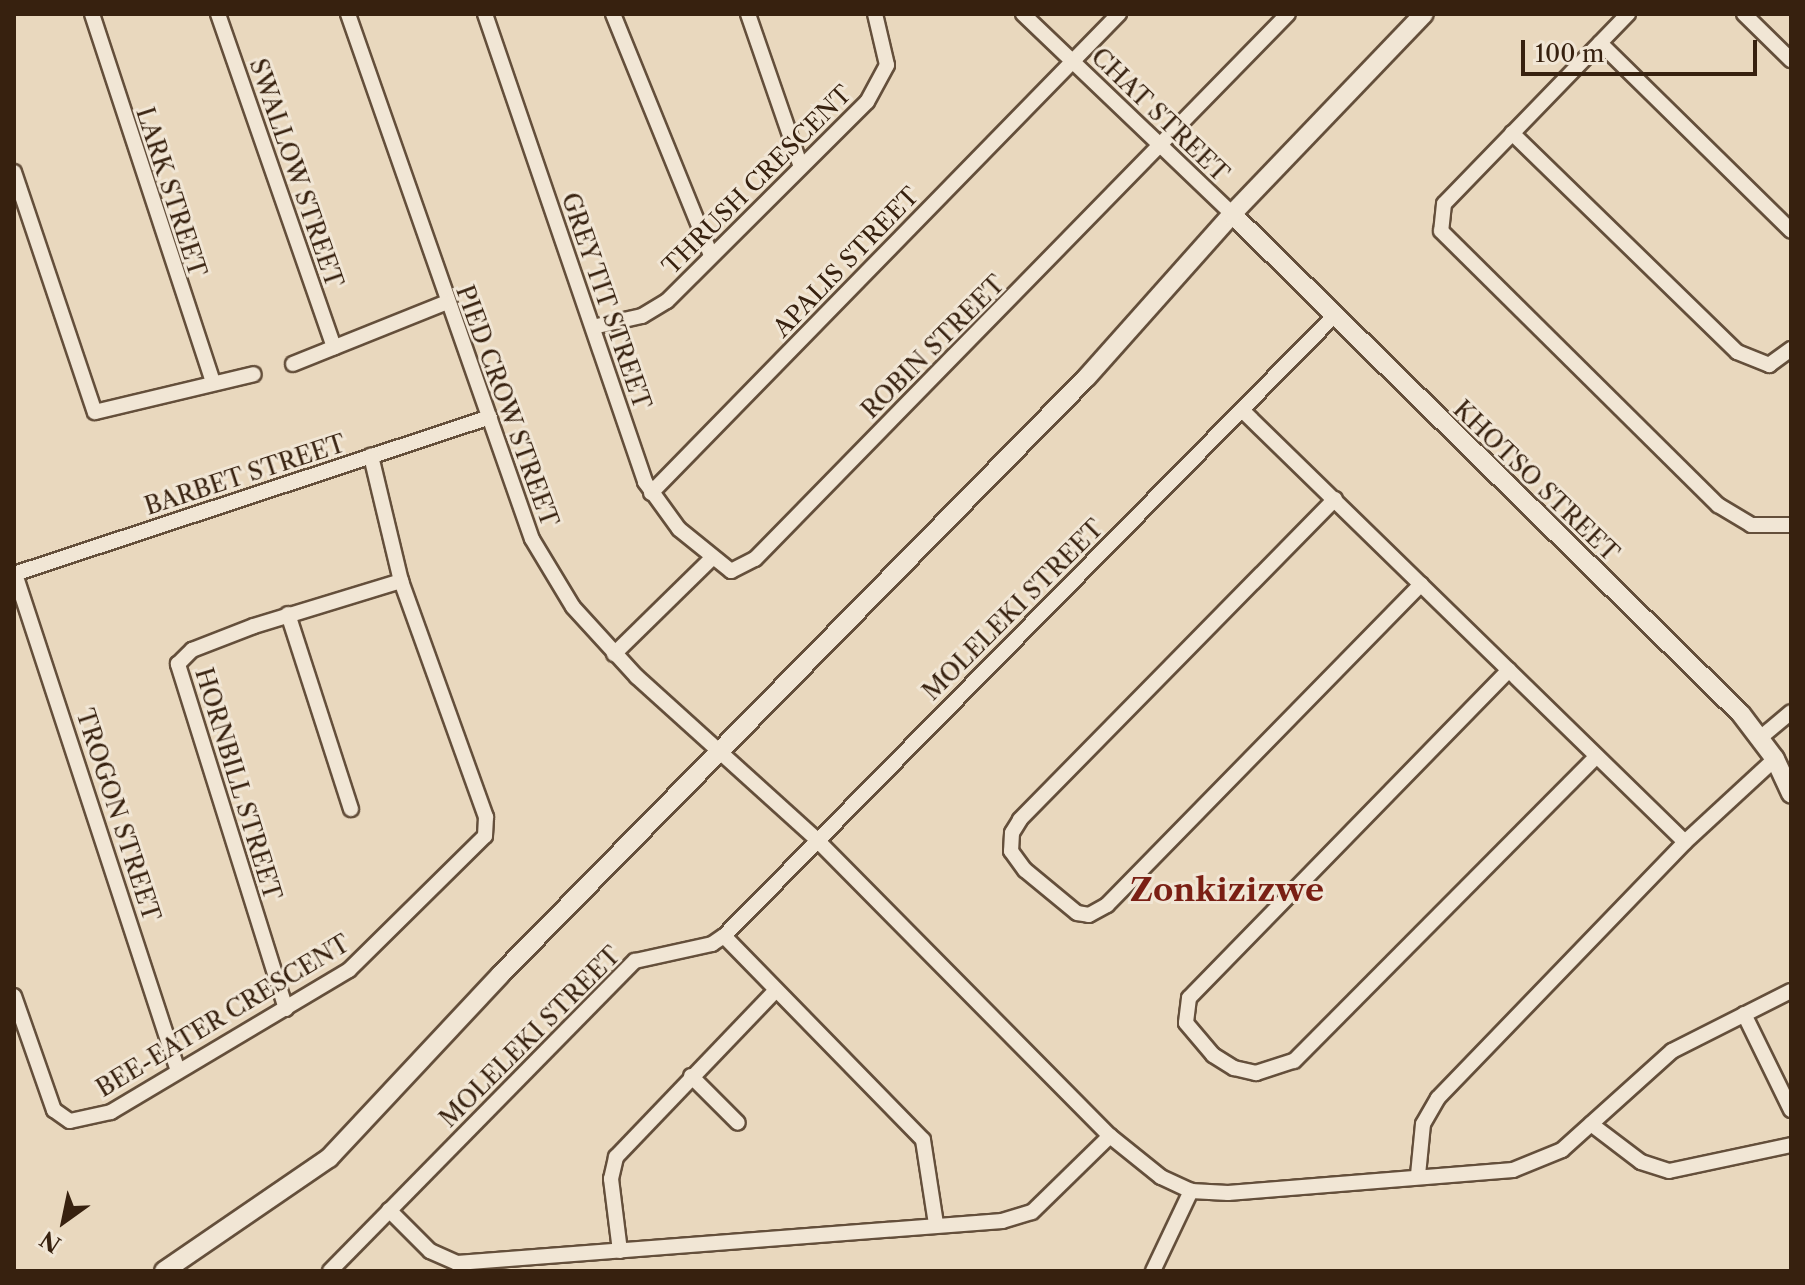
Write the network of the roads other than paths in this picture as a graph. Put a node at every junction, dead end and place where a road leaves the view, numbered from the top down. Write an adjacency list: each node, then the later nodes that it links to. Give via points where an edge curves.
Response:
1 (92, 14): 31 (street, LARK STREET)
2 (218, 14): 27 (street, SWALLOW STREET)
3 (348, 14): 24 (street, PIED CROW STREET)
4 (485, 14): 26 (street, GREY TIT STREET)
5 (613, 14): 23 (street)
6 (748, 14): 19 (street)
7 (875, 14): 19 (street, THRUSH CRESCENT, via 885,48 884,78 867,102)
8 (1023, 14): 16 (street, CHAT STREET)
9 (1119, 14): 16 (street, APALIS STREET)
10 (1288, 14): 18 (street, ROBIN STREET)
11 (1424, 14): 21 (street)
12 (1628, 14): 14 (street)
13 (1744, 14): 15 (street)
14 (1600, 43): 17 (street); 22 (street)
15 (1791, 60)
16 (1073, 61): 18 (street, CHAT STREET); 35 (street, APALIS STREET)
17 (1512, 133): 28 (street, via 1737,352 1769,365); 37 (street, via 1444,204 1441,231 1718,505 1751,525)
18 (1160, 146): 21 (street, CHAT STREET); 39 (street, ROBIN STREET, via 755,559)
19 (800, 164): 23 (street, THRUSH CRESCENT)
20 (14, 172): 31 (street, via 95,412)
21 (1232, 214): 25 (street, KHOTSO STREET); 48 (street, via 1087,377)
22 (1791, 231)
23 (711, 255): 26 (street, THRUSH CRESCENT, via 659,307)
24 (445, 303): 27 (street); 33 (street, PIED CROW STREET)
25 (1335, 315): 32 (street, MOLELEKI STREET); 47 (street, KHOTSO STREET)
26 (593, 327): 35 (street, GREY TIT STREET)
27 (334, 347): 29 (street)
28 (1791, 349)
29 (293, 364)
30 (254, 374): 31 (street)
31 (213, 383)
32 (1243, 411): 36 (street); 53 (street, MOLELEKI STREET)
33 (490, 417): 34 (street, BARBET STREET); 44 (street, PIED CROW STREET, via 538,554)
34 (371, 456): 40 (street, BARBET STREET); 41 (street, BEE-EATER CRESCENT)
35 (651, 493): 38 (street, GREY TIT STREET)
36 (1335, 499): 42 (street); 42 (street, via 1020,820 1012,833 1011,851 1025,870 1077,913 1089,915 1107,905)
37 (1791, 525)
38 (711, 559): 39 (street, GREY TIT STREET); 44 (street)
39 (731, 571)
40 (15, 574): 61 (street, TROGON STREET)
41 (401, 581): 43 (street, HORNBILL STREET); 59 (street, BEE-EATER CRESCENT, via 487,830 377,949)
42 (1421, 584): 45 (street)
43 (288, 614): 52 (street); 59 (street, HORNBILL STREET, via 192,650 178,668)
44 (614, 654): 48 (street, PIED CROW STREET)
45 (1509, 670): 49 (street); 49 (street, via 1189,998 1186,1023 1213,1055 1256,1073 1294,1061)
46 (1791, 712): 47 (street)
47 (1760, 738): 50 (street, KHOTSO STREET)
48 (723, 752): 53 (street, PIED CROW STREET); 73 (street, via 532,943 329,1158)
49 (1596, 757): 54 (street)
50 (1775, 759): 51 (street, KHOTSO STREET); 54 (street)
51 (1791, 794)
52 (351, 809)
53 (815, 838): 55 (street, MOLELEKI STREET); 66 (street, PIED CROW STREET)
54 (1685, 842): 68 (street, via 1438,1098 1423,1124)
55 (724, 936): 56 (street); 70 (street, MOLELEKI STREET, via 712,944 635,961)
56 (775, 991): 62 (street); 71 (street, via 923,1140)
57 (1791, 991): 60 (street)
58 (14, 996): 61 (street, BEE-EATER CRESCENT, via 45,1091 64,1119 78,1121 111,1112)
59 (286, 1009): 61 (street, BEE-EATER CRESCENT)
60 (1744, 1014): 63 (street); 65 (street, via 1672,1051)
61 (178, 1071)
62 (691, 1076): 64 (street); 72 (street, via 616,1157 611,1179)
63 (1791, 1110)
64 (738, 1123)
65 (1591, 1124): 67 (street, via 1641,1162 1669,1171); 68 (street, via 1562,1150 1513,1170)
66 (1110, 1136): 69 (street, PIED CROW STREET, via 1161,1177); 71 (street, via 1032,1212 1015,1219)
67 (1791, 1145)
68 (1418, 1175): 69 (street, via 1228,1193)
69 (1191, 1191): 75 (street)
70 (389, 1210): 72 (street, via 430,1251 450,1262); 74 (street, MOLELEKI STREET)
71 (936, 1224): 72 (street)
72 (620, 1251)
73 (164, 1271)
74 (330, 1271)
75 (1153, 1271)

